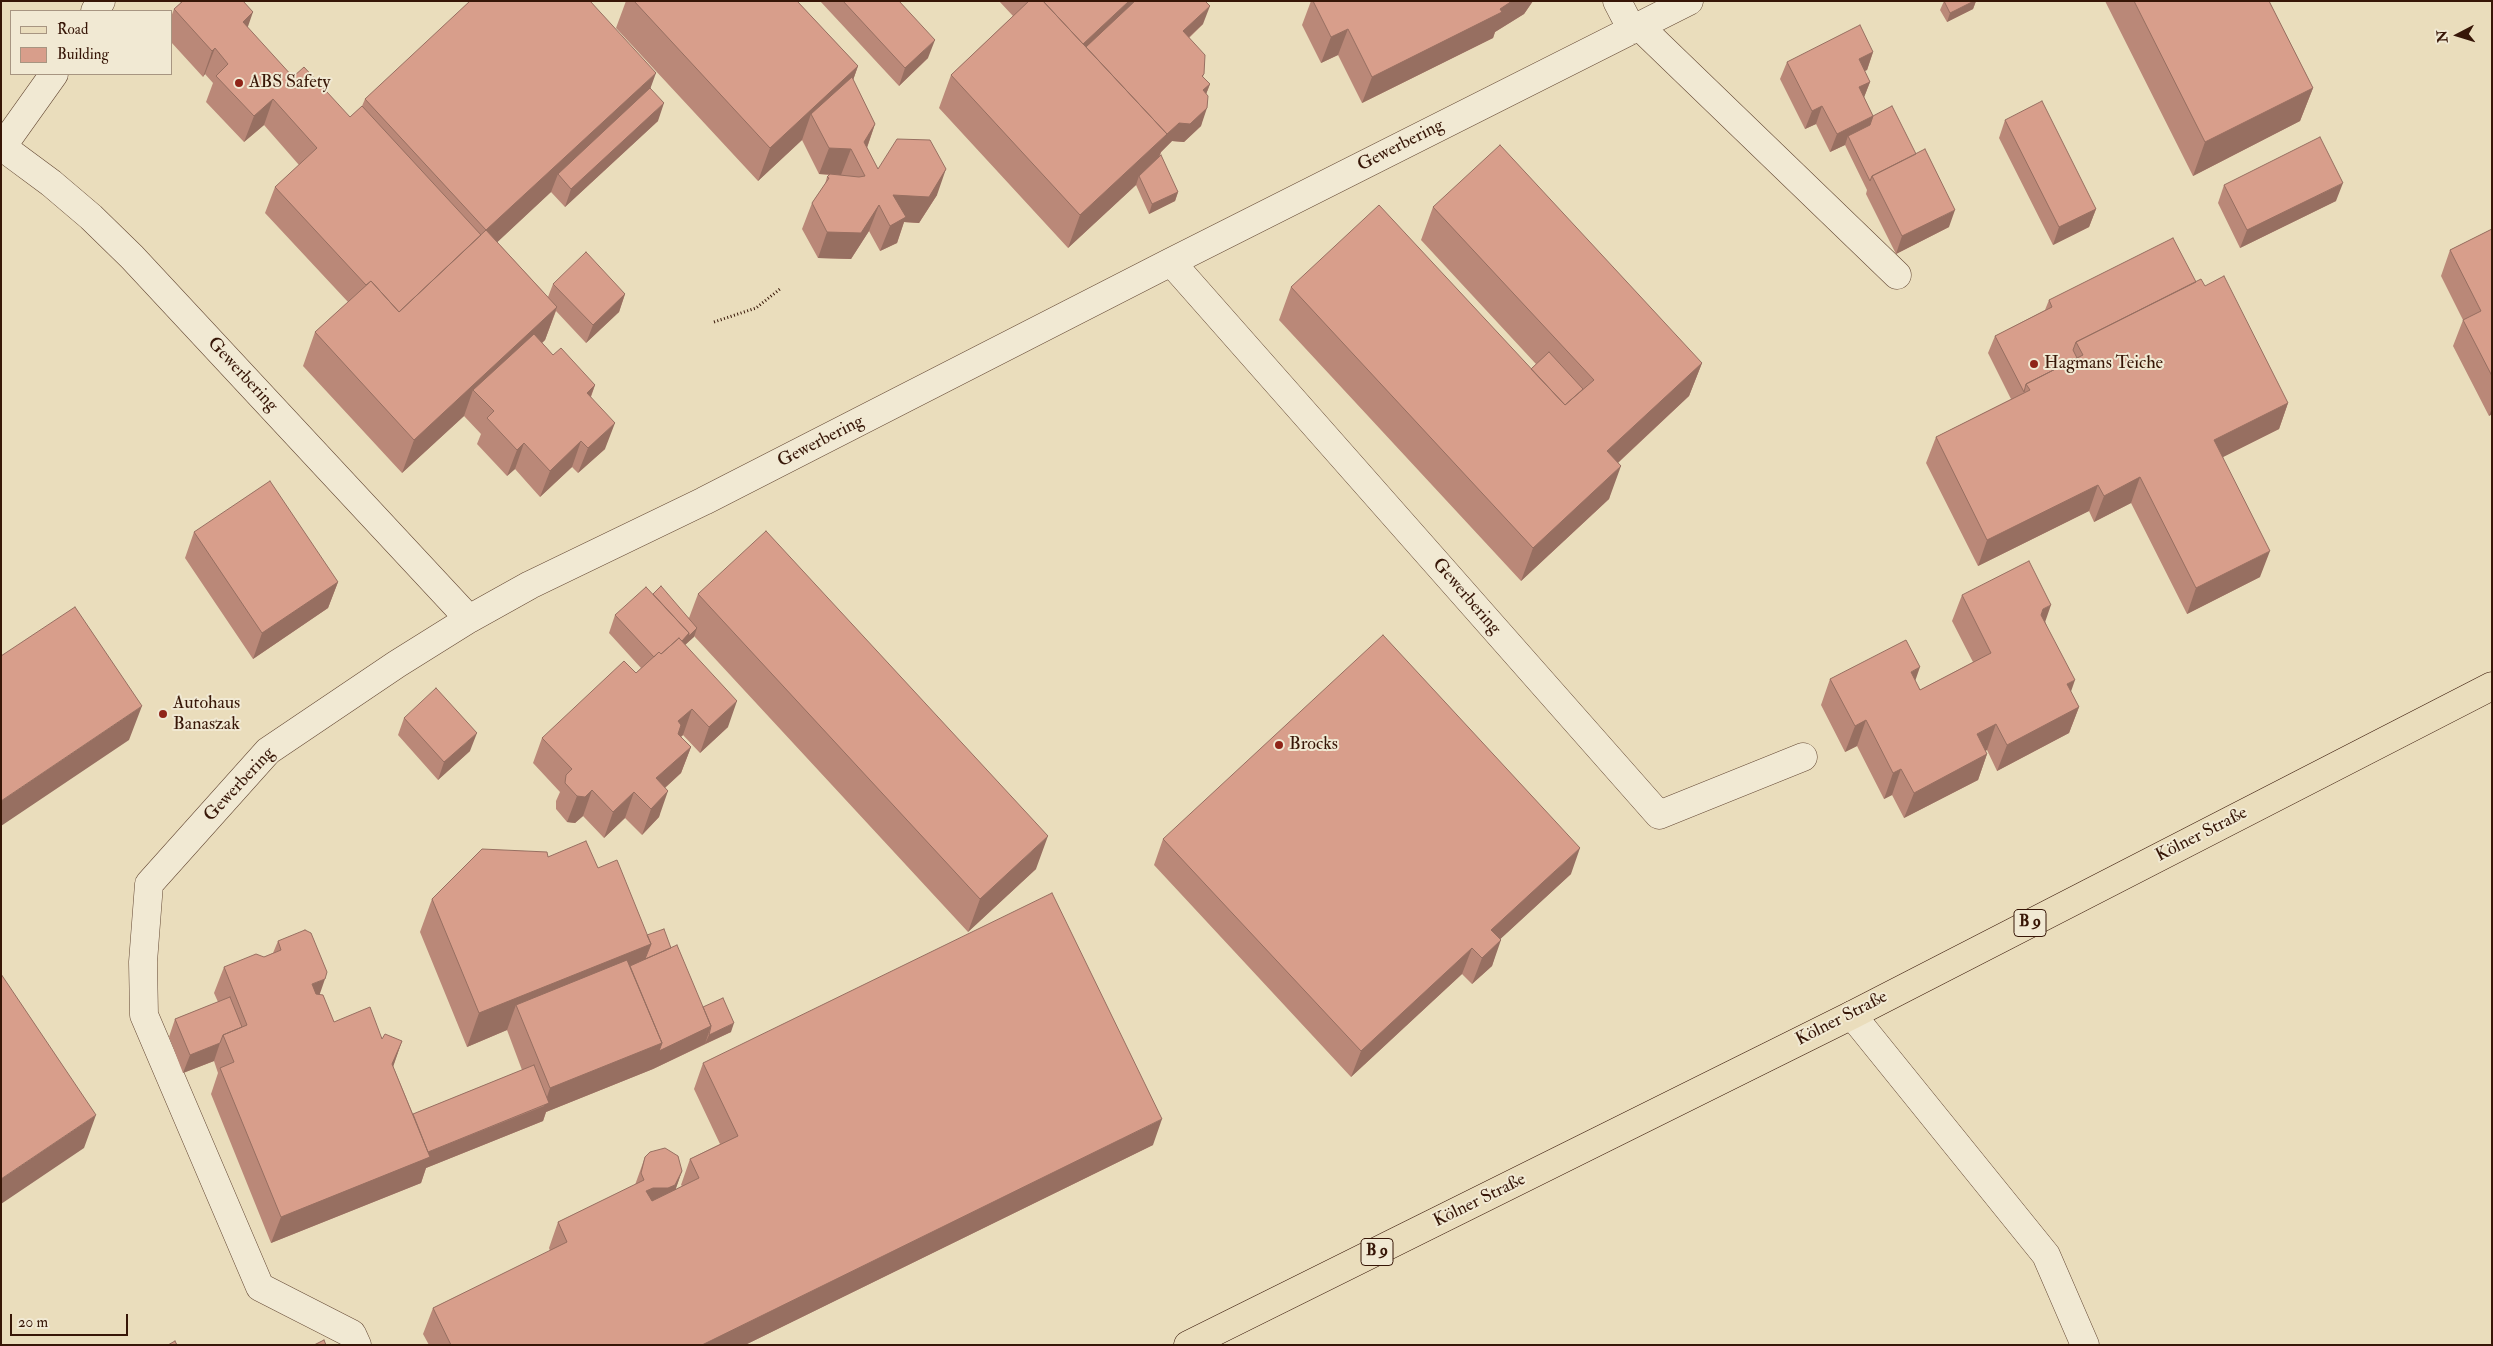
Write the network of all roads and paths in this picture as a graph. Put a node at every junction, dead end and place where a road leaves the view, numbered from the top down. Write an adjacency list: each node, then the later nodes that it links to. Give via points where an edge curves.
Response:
1 (1617, 1): 3 (street)
2 (1689, 1): 3 (street, Gewerbering)
3 (1635, 28): 6 (street, Gewerbering); 7 (street)
4 (53, 75): 5 (street, Gewerbering)
5 (2, 147): 10 (street, Gewerbering, via 51,183 132,257)
6 (1170, 262): 10 (street, Gewerbering, via 704,501 530,585); 12 (street, Gewerbering, via 1660,815)
7 (1897, 275)
8 (780, 289): 9 (path, via 756,308)
9 (714, 322)
10 (469, 619): 14 (street, Gewerbering, via 268,751 149,884 143,962 144,1015 260,1287 352,1334)
11 (2492, 686): 13 (main road, Kölner Straße / B 9)
12 (1803, 757)
13 (1852, 1015): 15 (main road, Kölner Straße / B 9); 16 (street, via 2046,1255)
14 (357, 1345)
15 (1188, 1345)
16 (2085, 1345)

